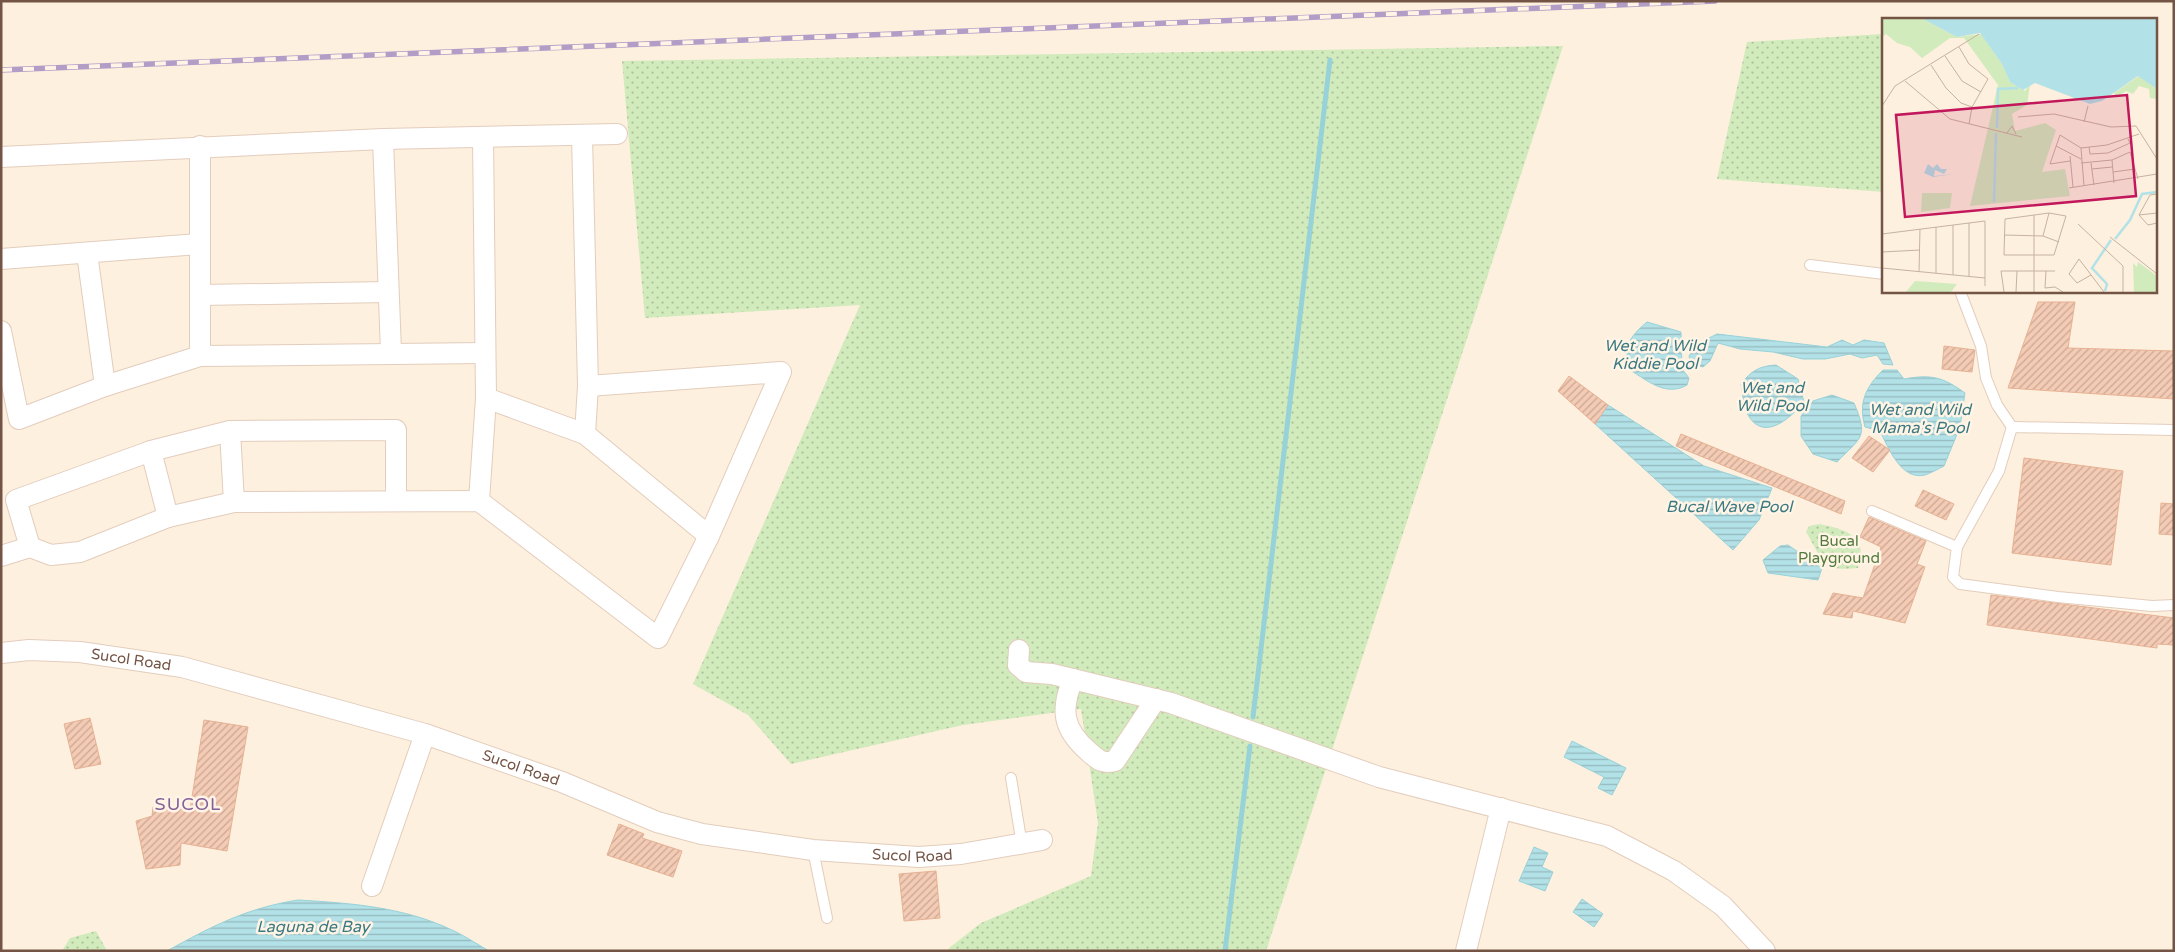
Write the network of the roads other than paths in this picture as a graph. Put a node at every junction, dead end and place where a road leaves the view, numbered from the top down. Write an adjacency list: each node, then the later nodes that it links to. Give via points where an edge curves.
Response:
1 (618, 134): 2 (street)
2 (582, 136): 3 (street); 20 (street)
3 (483, 137): 4 (street); 17 (street)
4 (383, 139): 5 (street); 12 (street)
5 (200, 146): 6 (street); 7 (street)
6 (1, 157)
7 (199, 244): 8 (street); 14 (street)
8 (87, 253): 9 (street); 19 (street)
9 (1, 259)
10 (1810, 265): 11 (lane)
11 (1882, 274)
12 (388, 292): 14 (street); 16 (street)
13 (1960, 292): 22 (lane, via 1981,346 1986,378 1997,405)
14 (200, 295): 18 (street)
15 (1, 331): 19 (street, via 19,419)
16 (391, 352): 17 (street); 18 (street)
17 (485, 352): 21 (street)
18 (200, 356): 19 (street)
19 (105, 386)
20 (588, 386): 25 (street); 32 (street, via 781,372)
21 (486, 398): 25 (street); 28 (street)
22 (2012, 427): 23 (lane); 34 (lane, via 1999,471)
23 (2174, 430)
24 (230, 432): 26 (street); 27 (street, via 396,430); 29 (street)
25 (585, 434): 32 (street)
26 (151, 452): 31 (street); 33 (street, via 16,500)
27 (396, 500): 28 (street, via 437,503); 29 (street)
28 (479, 501): 32 (street, via 658,638)
29 (234, 502): 31 (street)
30 (1872, 511): 34 (lane)
31 (168, 518): 33 (street, via 80,552 51,555)
32 (710, 536)
33 (30, 547): 35 (street)
34 (1957, 547): 36 (lane, via 1953,577 1960,584 2058,597 2152,606)
35 (1, 556)
36 (2174, 605)
37 (1019, 650): 39 (street, via 1018,665 1026,672)
38 (1, 653): 41 (street, Sucol Road, via 29,650 80,652 182,668)
39 (1073, 679): 40 (street); 40 (street, via 1064,701 1068,730 1075,740 1106,763 1115,761)
40 (1156, 699): 43 (street, via 1379,777)
41 (425, 734): 46 (street, Sucol Road, via 562,782 656,822 702,834); 47 (street)
42 (1010, 778): 45 (lane)
43 (1501, 808): 49 (street); 50 (street, via 1607,836 1674,871 1723,906)
44 (1042, 840): 45 (street, Sucol Road)
45 (1022, 845): 46 (street, Sucol Road, via 919,857)
46 (814, 850): 48 (lane)
47 (372, 886)
48 (827, 918)
49 (1466, 951)
50 (1765, 951)

